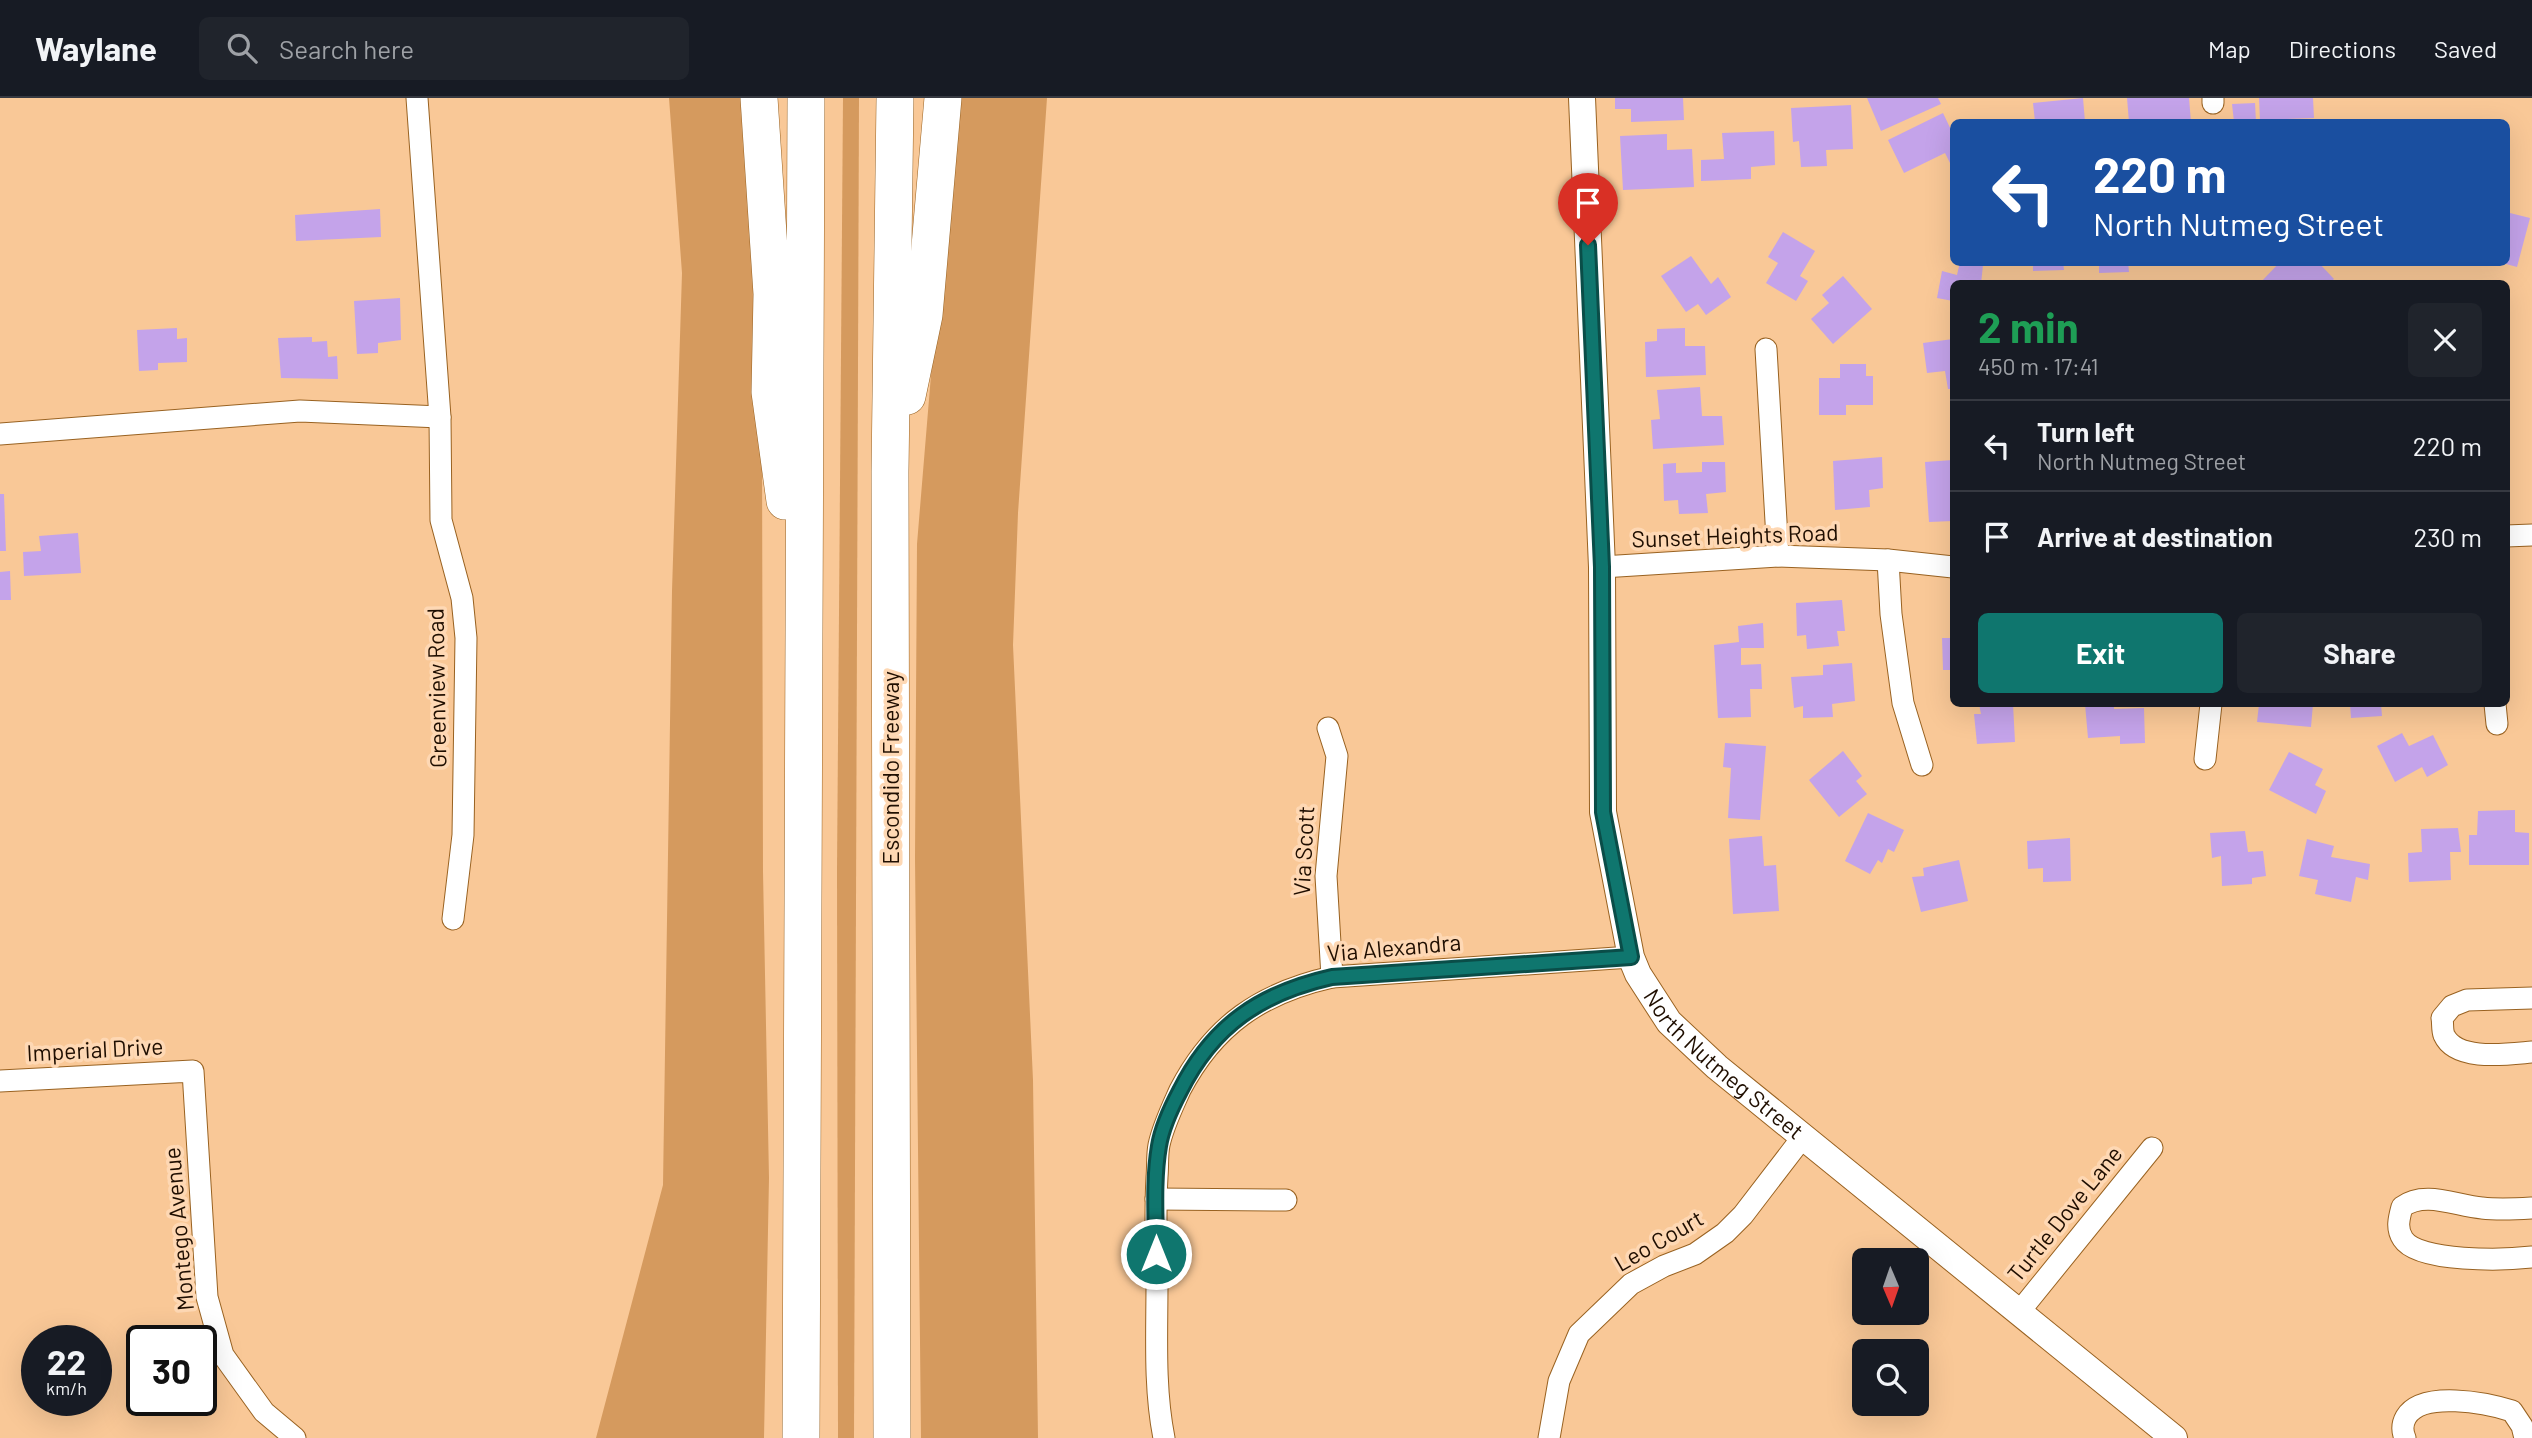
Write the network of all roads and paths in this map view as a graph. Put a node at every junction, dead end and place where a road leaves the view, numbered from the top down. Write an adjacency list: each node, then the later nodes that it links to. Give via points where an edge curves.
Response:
1 (417, 98): 8 (street, Greenview Road)
2 (759, 98): 17 (highway, via 772,294 770,392)
3 (806, 98): 17 (highway)
4 (895, 98): 10 (highway, Escondido Freeway)
5 (943, 98): 10 (highway, via 924,316)
6 (1582, 98): 15 (street, North Nutmeg Street)
7 (1766, 349): 13 (street)
8 (440, 417): 9 (street, via 300,411); 22 (street, Greenview Road, via 442,520 462,598 466,638 463,835)
9 (0, 434)
10 (890, 472): 38 (highway, Escondido Freeway)
11 (2532, 535): 12 (street)
12 (2510, 536)
13 (1778, 556): 14 (street, Sunset Heights Road); 15 (street, Sunset Heights Road)
14 (1888, 560): 16 (street, Sunset Heights Road); 21 (street, via 1903,703)
15 (1602, 567): 23 (street, North Nutmeg Street, via 1603,812)
16 (1950, 567)
17 (803, 629): 37 (highway)
18 (2211, 707): 20 (street)
19 (1328, 729): 24 (street, Via Scott, via 1336,756 1326,876)
20 (2204, 759)
21 (1922, 765)
22 (453, 919)
23 (1631, 957): 24 (street, Via Alexandra); 29 (street, North Nutmeg Street, via 1669,1022)
24 (1332, 977): 31 (street, Via Alexandra, via 1300,984 1256,1004 1207,1046 1170,1111 1159,1146)
25 (2532, 999): 26 (street, via 2467,1000 2452,1006 2442,1018 2444,1034 2453,1047 2499,1055)
26 (2532, 1052)
27 (193, 1072): 28 (street, Imperial Drive); 36 (street, Montego Avenue, via 207,1297 223,1355 264,1412)
28 (0, 1081)
29 (1802, 1138): 35 (street, North Nutmeg Street); 40 (street, Leo Court, via 1726,1233 1695,1254 1631,1284 1579,1334 1559,1381)
30 (2152, 1148): 35 (street, Turtle Dove Lane)
31 (1156, 1199): 32 (street); 39 (street, Via Alexandra, via 1157,1363)
32 (1286, 1200)
33 (2532, 1208): 34 (street, via 2412,1200 2402,1207 2399,1231 2413,1248 2431,1253 2490,1259)
34 (2532, 1257)
35 (2019, 1312): 41 (street, North Nutmeg Street)
36 (295, 1438)
37 (801, 1438)
38 (892, 1438)
39 (1164, 1438)
40 (1549, 1438)
41 (2174, 1438)
42 (2405, 1438): 43 (street, via 2403,1421 2410,1410 2446,1401 2512,1411)
43 (2525, 1438)

